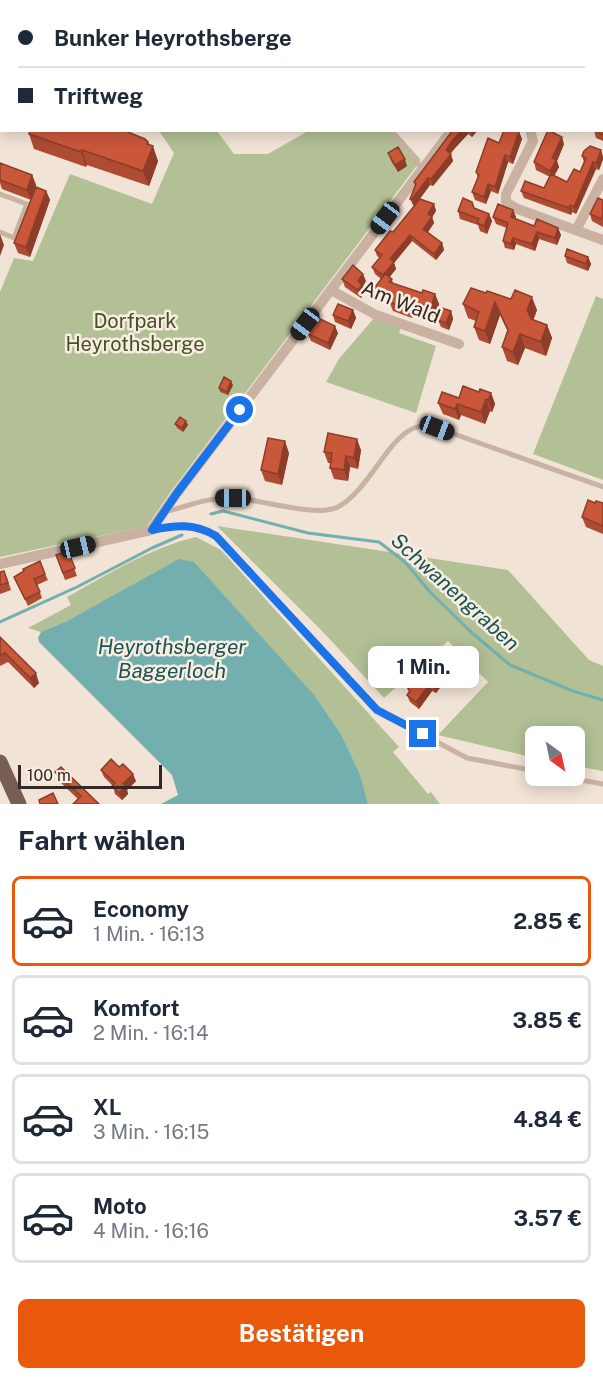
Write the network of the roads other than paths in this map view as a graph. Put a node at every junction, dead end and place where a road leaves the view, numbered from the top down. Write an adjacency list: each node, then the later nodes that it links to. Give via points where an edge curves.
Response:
1 (393, 132): 4 (lane)
2 (450, 132): 4 (street)
3 (531, 132): 7 (street, via 533,141 506,194 506,202)
4 (422, 169): 10 (street)
5 (603, 179): 7 (street)
6 (0, 194): 8 (lane, via 27,204 14,238)
7 (576, 230): 9 (street)
8 (0, 232)
9 (603, 240)
10 (331, 290): 11 (street, Am Wald, via 376,315); 13 (street)
11 (459, 344)
12 (603, 487): 13 (lane, via 437,428 421,426 398,440 358,490 330,510 319,512 220,498)
13 (164, 512): 14 (street)
14 (152, 530): 15 (street); 17 (lane, via 178,525 216,536 377,710 467,758)
15 (0, 564)
16 (0, 762): 20 (main road)
17 (525, 769)
18 (585, 781): 19 (lane)
19 (603, 784)
20 (19, 804)

